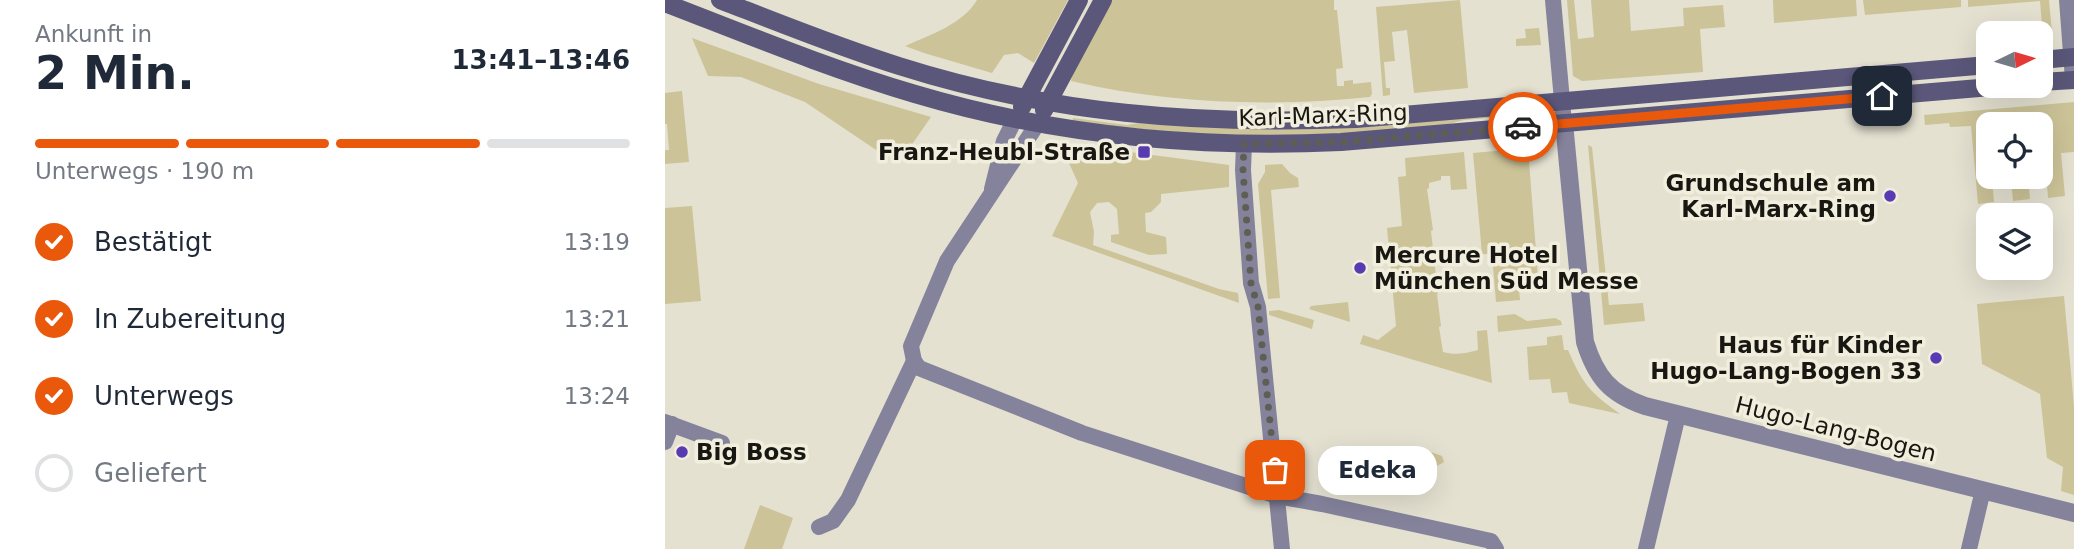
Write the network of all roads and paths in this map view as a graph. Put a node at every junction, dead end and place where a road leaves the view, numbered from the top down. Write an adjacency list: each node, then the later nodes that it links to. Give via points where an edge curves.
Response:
1 (720, 0): 13 (main road, Karl-Marx-Ring, via 899,66)
2 (1079, 0): 13 (main road)
3 (1103, 0): 15 (main road)
4 (1553, 0): 14 (street)
5 (2067, 0): 7 (street)
6 (665, 3): 16 (main road, Karl-Marx-Ring, via 848,73)
7 (2073, 57): 8 (main road); 10 (street)
8 (2053, 59)
9 (1976, 66): 14 (main road, Karl-Marx-Ring)
10 (2073, 80): 11 (main road)
11 (2053, 81)
12 (1976, 88): 18 (main road, Karl-Marx-Ring)
13 (1027, 98): 15 (main road, Karl-Marx-Ring); 16 (main road)
14 (1562, 101): 15 (main road, Karl-Marx-Ring, via 1293,121 1171,118); 18 (street)
15 (1048, 102): 17 (main road)
16 (1015, 119): 17 (main road, Karl-Marx-Ring); 20 (street, via 1004,141)
17 (1038, 123): 19 (main road, Karl-Marx-Ring, via 1146,138); 20 (street)
18 (1564, 123): 19 (main road, Karl-Marx-Ring, via 1341,142); 22 (street, Hugo-Lang-Bogen, via 1588,354 1599,377 1622,397)
19 (1244, 144): 27 (street, via 1251,283 1258,307)
20 (991, 194): 21 (street, via 947,261 911,346)
21 (914, 361): 27 (street, via 919,368 1081,433); 29 (street, via 848,500 833,521)
22 (1678, 415): 26 (street, Hugo-Lang-Bogen); 32 (street)
23 (668, 423): 24 (street); 25 (street)
24 (665, 442)
25 (722, 443)
26 (1983, 490): 28 (street, Hugo-Lang-Bogen); 33 (street)
27 (1277, 496): 30 (street, via 1491,541); 31 (street)
28 (2074, 513)
29 (819, 527)
30 (1495, 547)
31 (1282, 549)
32 (1646, 549)
33 (1969, 549)

